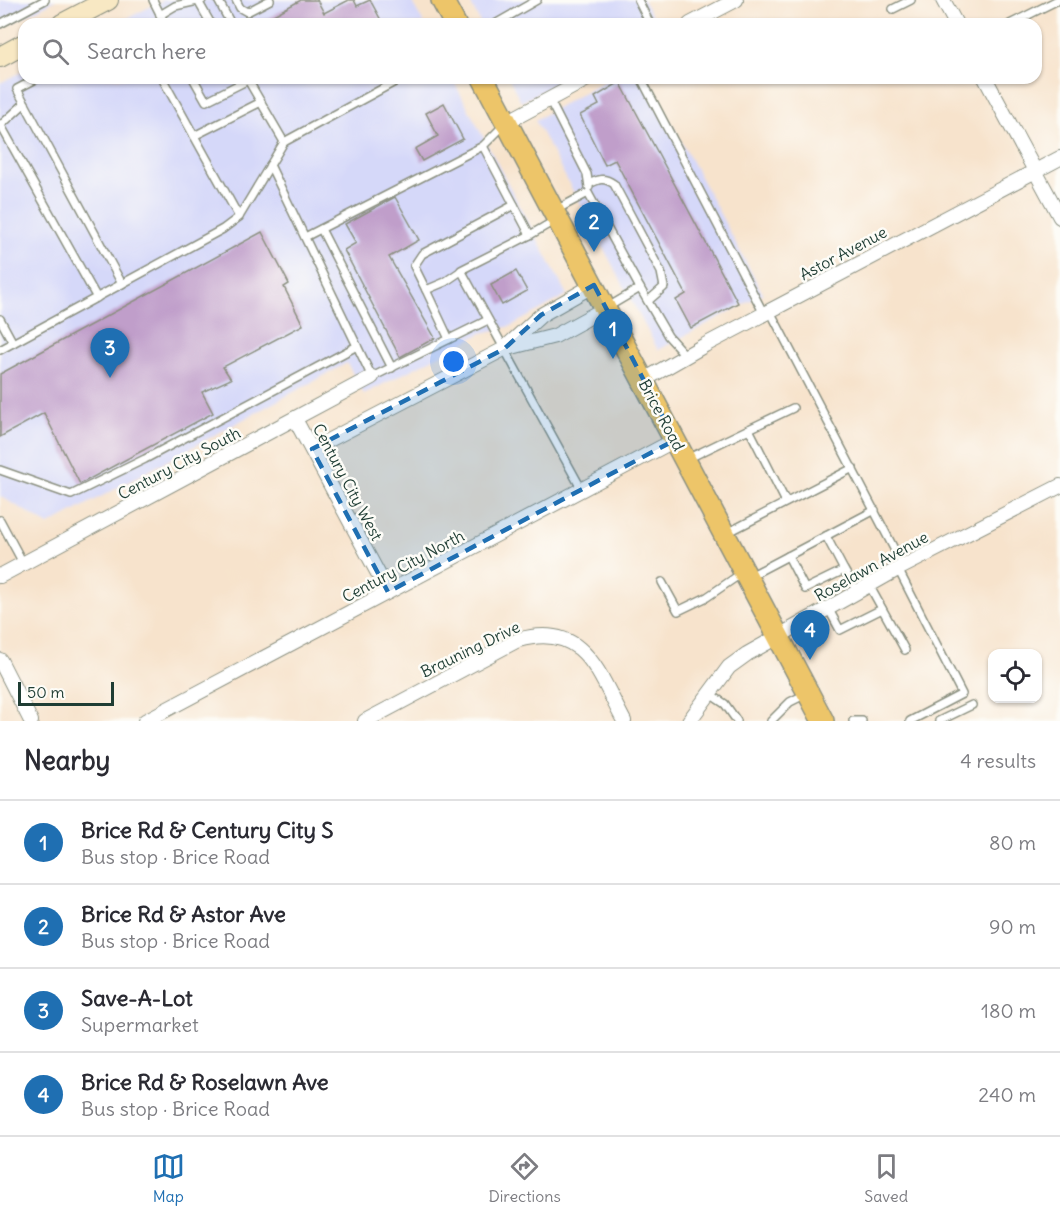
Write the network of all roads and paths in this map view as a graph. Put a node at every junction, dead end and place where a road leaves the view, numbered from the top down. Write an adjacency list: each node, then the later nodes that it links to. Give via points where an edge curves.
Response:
1 (45, 0): 27 (lane)
2 (108, 0): 17 (main road)
3 (153, 0): 16 (lane)
4 (200, 0): 16 (lane, via 175,6); 19 (lane)
5 (218, 0): 20 (lane)
6 (236, 0): 7 (lane, via 247,12)
7 (270, 0)
8 (442, 0): 21 (main road)
9 (537, 0): 22 (lane)
10 (638, 0): 23 (lane)
11 (911, 0): 15 (lane)
12 (943, 0): 25 (street)
13 (1058, 0): 26 (lane)
14 (729, 2): 24 (street)
15 (893, 9)
16 (160, 15): 18 (lane)
17 (74, 18)
18 (162, 18)
19 (208, 18)
20 (228, 18)
21 (451, 18)
22 (506, 18)
23 (647, 18)
24 (701, 18)
25 (953, 18)
26 (1022, 18)
27 (0, 24)
28 (18, 47): 29 (main road)
29 (0, 57)
30 (27, 84): 42 (lane, via 17,89)
31 (165, 84): 45 (lane)
32 (196, 84): 33 (lane, via 206,102)
33 (238, 84)
34 (248, 84): 41 (lane)
35 (391, 84): 46 (lane)
36 (489, 84): 43 (main road, Brice Road)
37 (578, 84): 40 (street)
38 (644, 84): 67 (lane)
39 (988, 84): 50 (street)
40 (549, 99): 43 (street); 51 (lane)
41 (261, 102): 45 (lane); 46 (lane)
42 (25, 103): 44 (lane); 60 (lane)
43 (507, 122): 47 (lane); 53 (main road, Brice Road)
44 (0, 124): 64 (lane)
45 (194, 136): 54 (lane)
46 (284, 142): 49 (lane)
47 (483, 146): 52 (lane); 56 (lane)
48 (1060, 158): 50 (street, Astor Avenue)
49 (270, 165): 54 (lane); 58 (lane)
50 (1035, 171): 55 (street); 67 (street, Astor Avenue)
51 (589, 188): 53 (lane); 62 (lane); 65 (lane, via 600,179 614,184 664,280 664,287)
52 (514, 205): 57 (lane); 63 (lane, via 422,254 414,266)
53 (556, 215): 57 (lane); 61 (main road, Brice Road)
54 (239, 217): 60 (lane)
55 (1060, 217)
56 (321, 229): 58 (lane); 76 (lane)
57 (530, 235): 59 (lane)
58 (305, 237): 72 (lane)
59 (461, 271): 63 (lane); 69 (lane)
60 (122, 284): 64 (lane)
61 (594, 285): 66 (main road, Brice Road); 73 (street, via 541,315)
62 (640, 288): 65 (lane); 66 (lane)
63 (426, 290): 70 (lane)
64 (97, 298): 71 (lane)
65 (648, 301): 75 (lane, via 668,336)
66 (606, 308): 73 (street, via 555,336); 78 (main road, Brice Road)
67 (767, 312): 75 (street, Astor Avenue); 85 (lane)
68 (0, 319): 71 (lane)
69 (488, 320): 70 (lane); 73 (lane)
70 (449, 339): 76 (lane)
71 (13, 343): 74 (lane)
72 (357, 346): 77 (lane); 86 (lane, via 71,495)
73 (504, 349): 83 (street); 88 (lane)
74 (0, 350)
75 (686, 356): 78 (street, Astor Avenue)
76 (392, 368): 77 (lane)
77 (372, 377): 80 (street, Century City South)
78 (644, 380): 82 (main road, Brice Road)
79 (793, 408): 81 (lane)
80 (295, 419): 83 (street, Century City West); 95 (street, Century City South)
81 (749, 429): 84 (lane); 89 (lane)
82 (675, 440): 84 (main road, Brice Road); 88 (street, Century City North)
83 (312, 449): 102 (street, Century City West)
84 (686, 460): 92 (main road, Brice Road)
85 (853, 468): 89 (lane); 90 (lane)
86 (0, 470)
87 (1060, 486): 96 (street, Roselawn Avenue)
88 (582, 490): 102 (street, Century City North)
89 (786, 502): 92 (lane)
90 (875, 510): 93 (lane); 96 (lane)
91 (0, 520): 95 (lane)
92 (724, 534): 98 (main road, Brice Road)
93 (826, 536): 94 (lane); 97 (lane)
94 (788, 556): 97 (lane, via 805,589); 98 (lane)
95 (23, 563): 99 (street, Century City South)
96 (901, 567): 101 (street, Roselawn Avenue); 121 (lane, via 962,694)
97 (844, 570): 101 (lane)
98 (746, 574): 100 (lane, via 678,611); 105 (main road, Brice Road)
99 (0, 576)
100 (662, 582)
101 (863, 588): 103 (street, Roselawn Avenue); 104 (lane)
102 (388, 592): 112 (street, Century City North)
103 (828, 608): 104 (lane, via 840,630); 105 (street, Roselawn Avenue)
104 (882, 609): 106 (lane)
105 (778, 636): 108 (street, Roselawn Avenue, via 729,667); 109 (main road, Brice Road)
106 (905, 650)
107 (0, 660): 111 (street)
108 (710, 693): 115 (street, Roselawn Avenue); 116 (lane, via 725,704)
109 (809, 693): 117 (lane, via 790,702); 118 (main road, Brice Road)
110 (972, 705): 122 (lane)
111 (31, 721)
112 (145, 721)
113 (365, 721): 114 (street, Brauning Drive, via 518,640 546,634 560,637 585,652)
114 (624, 721)
115 (689, 721)
116 (737, 721)
117 (771, 721)
118 (823, 721)
119 (853, 721): 120 (lane)
120 (862, 721)
121 (910, 721)
122 (939, 721)

